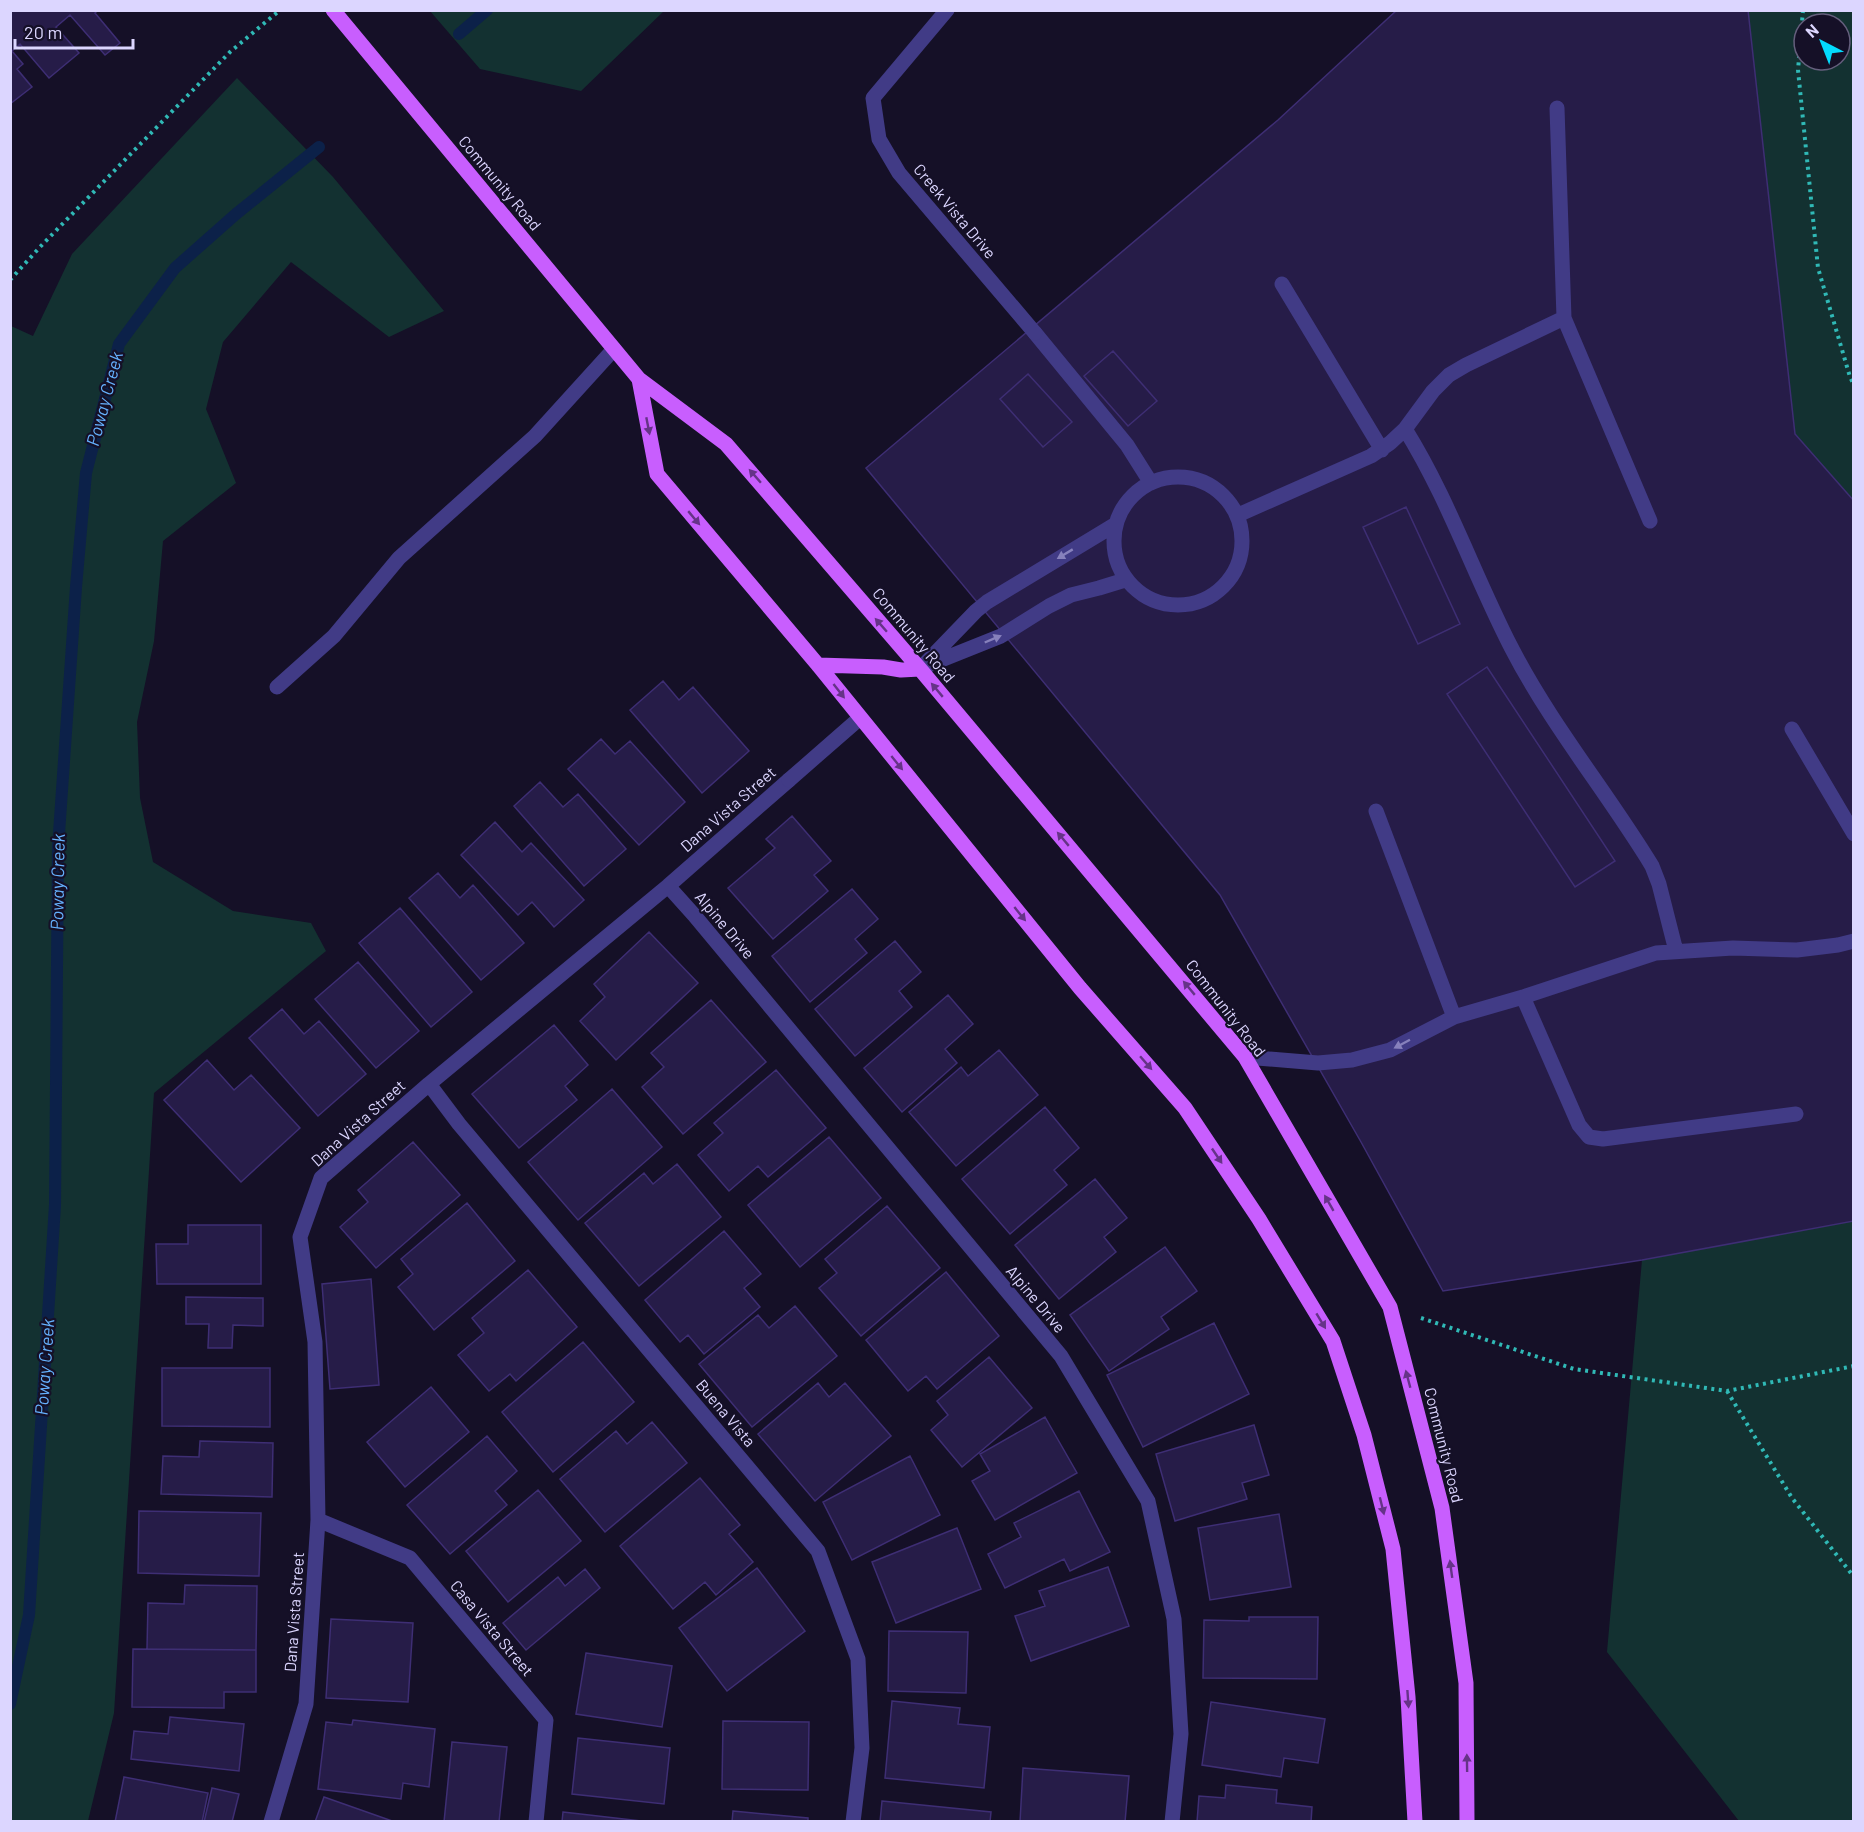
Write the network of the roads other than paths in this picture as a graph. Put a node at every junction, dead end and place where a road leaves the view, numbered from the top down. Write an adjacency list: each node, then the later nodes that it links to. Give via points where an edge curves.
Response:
1 (333, 10): 6 (main road, Community Road)
2 (947, 10): 10 (street, Creek Vista Drive, via 873,98 879,139 899,173 1127,445)
3 (1557, 108): 5 (street)
4 (1282, 284): 9 (street)
5 (1564, 318): 8 (street, via 1449,375); 12 (street)
6 (614, 349): 7 (main road, Community Road); 17 (street, via 535,436 399,558 334,636)
7 (639, 378): 15 (main road, one-way to 15, via 657,474); 16 (main road, Community Road, one-way to 7, via 726,444)
8 (1405, 429): 9 (street); 24 (street, via 1527,676 1652,866)
9 (1382, 450): 11 (street)
10 (1151, 483): 11 (street, via 1191,477 1210,485); 13 (street, via 1123,507)
11 (1238, 515): 14 (street, via 1241,556 1233,576 1219,592 1180,607 1140,595)
12 (1650, 521)
13 (1116, 524): 14 (street, via 1113,544); 16 (street, one-way to 16, via 987,602)
14 (1125, 580): 16 (street, one-way to 14, via 1001,636 1071,595)
15 (818, 665): 16 (main road); 18 (main road, one-way to 18)
16 (920, 669): 27 (main road, Community Road, one-way to 16)
17 (277, 687)
18 (860, 718): 22 (street, Dana Vista Street); 35 (main road, one-way to 35, via 1080,988 1185,1108 1333,1341 1364,1435 1393,1548)
19 (1792, 729): 21 (street)
20 (1376, 812): 26 (street)
21 (1854, 834)
22 (668, 886): 28 (street, Dana Vista Street); 34 (street, Alpine Drive, via 1061,1356 1148,1501 1174,1619 1181,1734)
23 (1854, 941): 24 (street, via 1797,950)
24 (1676, 951): 25 (street, via 1637,958)
25 (1523, 997): 26 (street); 29 (street, via 1579,1125 1589,1137 1603,1139)
26 (1454, 1017): 27 (street, one-way to 27, via 1390,1050 1352,1060 1318,1063)
27 (1245, 1057): 36 (main road, Community Road, one-way to 27, via 1466,1683 1442,1508 1389,1307)
28 (429, 1084): 30 (street, Dana Vista Street, via 321,1178 300,1237 315,1342); 33 (street, Buena Vista, via 818,1551 858,1659 861,1748)
29 (1797, 1114)
30 (318, 1520): 31 (street, Dana Vista Street, via 306,1704); 32 (street, Casa Vista Street, via 410,1558 546,1720)
31 (271, 1821)
32 (536, 1821)
33 (853, 1821)
34 (1172, 1821)
35 (1415, 1821)
36 (1467, 1821)

